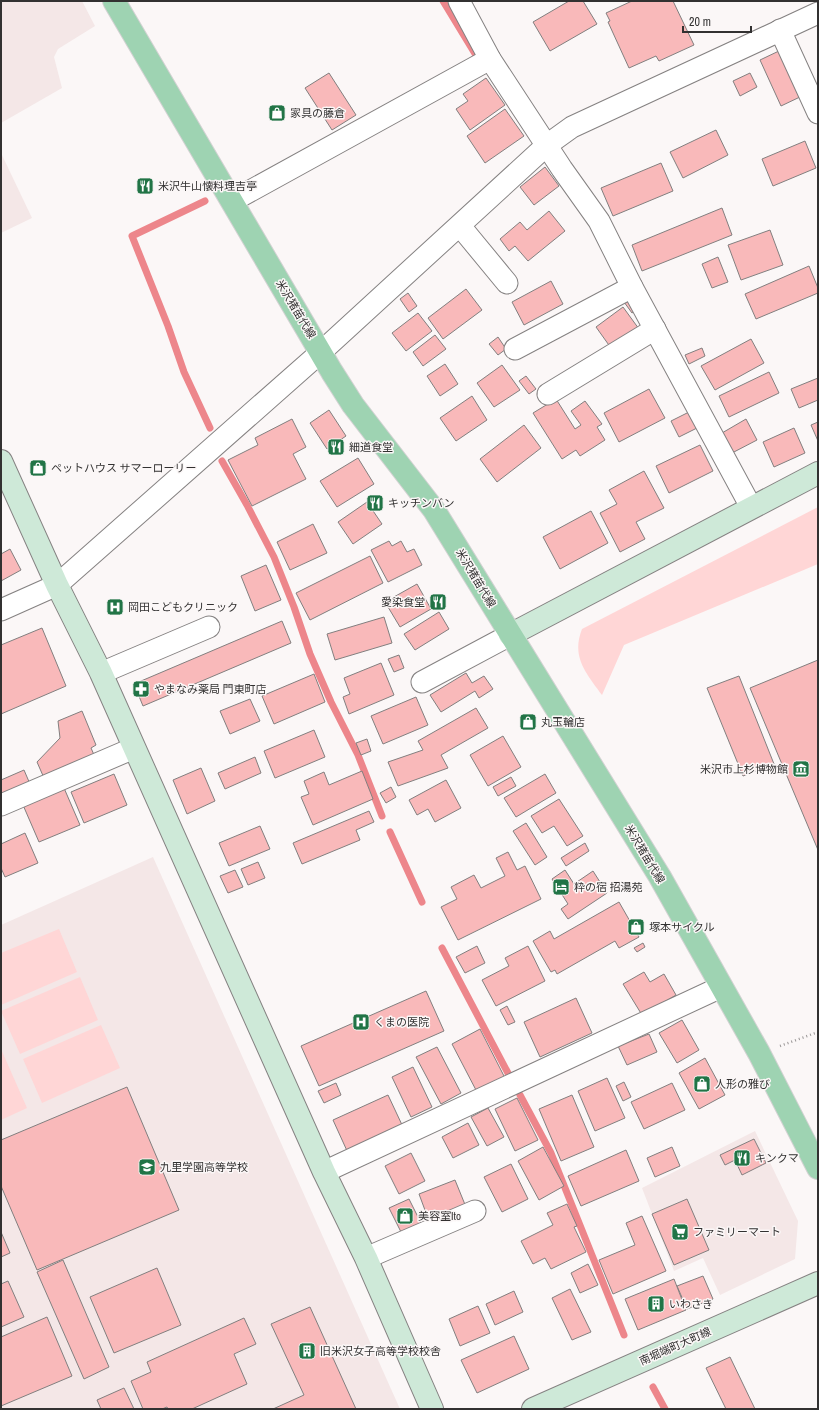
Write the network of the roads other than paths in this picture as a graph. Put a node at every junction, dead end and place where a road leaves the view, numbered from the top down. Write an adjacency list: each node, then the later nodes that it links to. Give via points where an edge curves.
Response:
1 (114, 1): 8 (main road, 米沢猪苗代線)
2 (459, 1): 5 (street)
3 (818, 13): 4 (street)
4 (780, 30): 6 (street); 7 (street, via 572,127)
5 (490, 59): 7 (street); 8 (street)
6 (818, 113)
7 (547, 145): 9 (street); 11 (street, via 599,221)
8 (232, 201): 14 (main road, 米沢猪苗代線)
9 (460, 226): 10 (street); 14 (street)
10 (507, 283)
11 (632, 287): 12 (street); 13 (street)
12 (655, 329): 15 (street); 18 (street)
13 (515, 349)
14 (322, 352): 19 (street); 22 (main road, 米沢猪苗代線, via 353,405 434,510)
15 (548, 394)
16 (1, 461): 19 (street)
17 (818, 473): 18 (street)
18 (751, 507): 22 (street)
19 (57, 586): 20 (street); 23 (street)
20 (1, 610)
21 (208, 627): 23 (street)
22 (510, 635): 24 (street); 27 (main road, 米沢猪苗代線, via 660,877)
23 (101, 673): 25 (street)
24 (422, 682)
25 (134, 748): 26 (street); 29 (street)
26 (1, 805)
27 (721, 987): 28 (main road, 米沢猪苗代線, via 759,1053); 29 (street)
28 (818, 1168)
29 (324, 1172): 31 (street)
30 (475, 1210): 31 (street)
31 (366, 1258): 33 (street)
32 (818, 1283): 34 (street, 南堀端町大町線)
33 (432, 1409)
34 (532, 1409)

